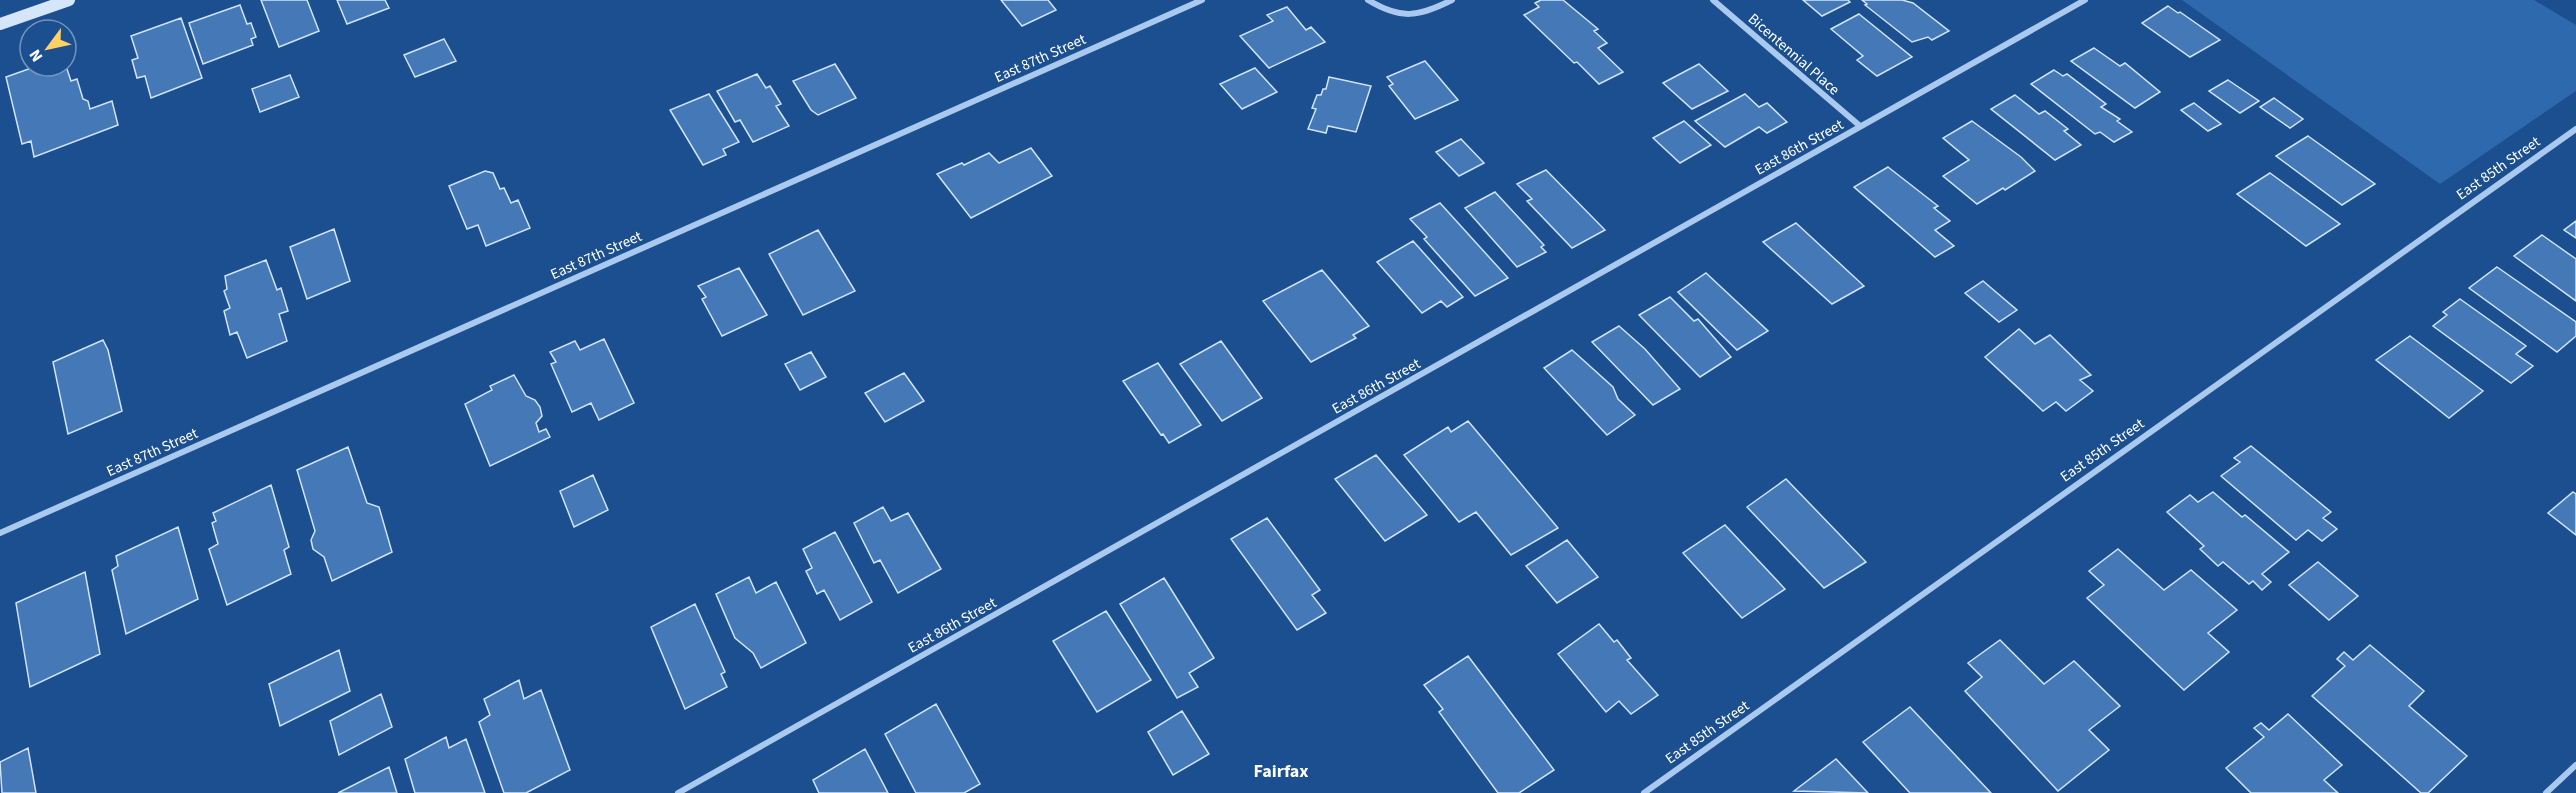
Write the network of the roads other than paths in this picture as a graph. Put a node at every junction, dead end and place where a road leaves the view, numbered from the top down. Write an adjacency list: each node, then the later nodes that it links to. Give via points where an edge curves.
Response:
1 (69, 0): 7 (street)
2 (1202, 0): 10 (street, East 87th Street)
3 (1368, 0): 4 (street, via 1384,10 1412,16)
4 (1452, 0)
5 (1713, 0): 8 (street, Bicentennial Place)
6 (2085, 0): 8 (street, East 86th Street)
7 (0, 24)
8 (1860, 126): 12 (street, East 86th Street)
9 (2576, 129): 13 (street, East 85th Street)
10 (0, 533)
11 (2576, 765): 14 (street)
12 (678, 793)
13 (1644, 793)
14 (2546, 793)

